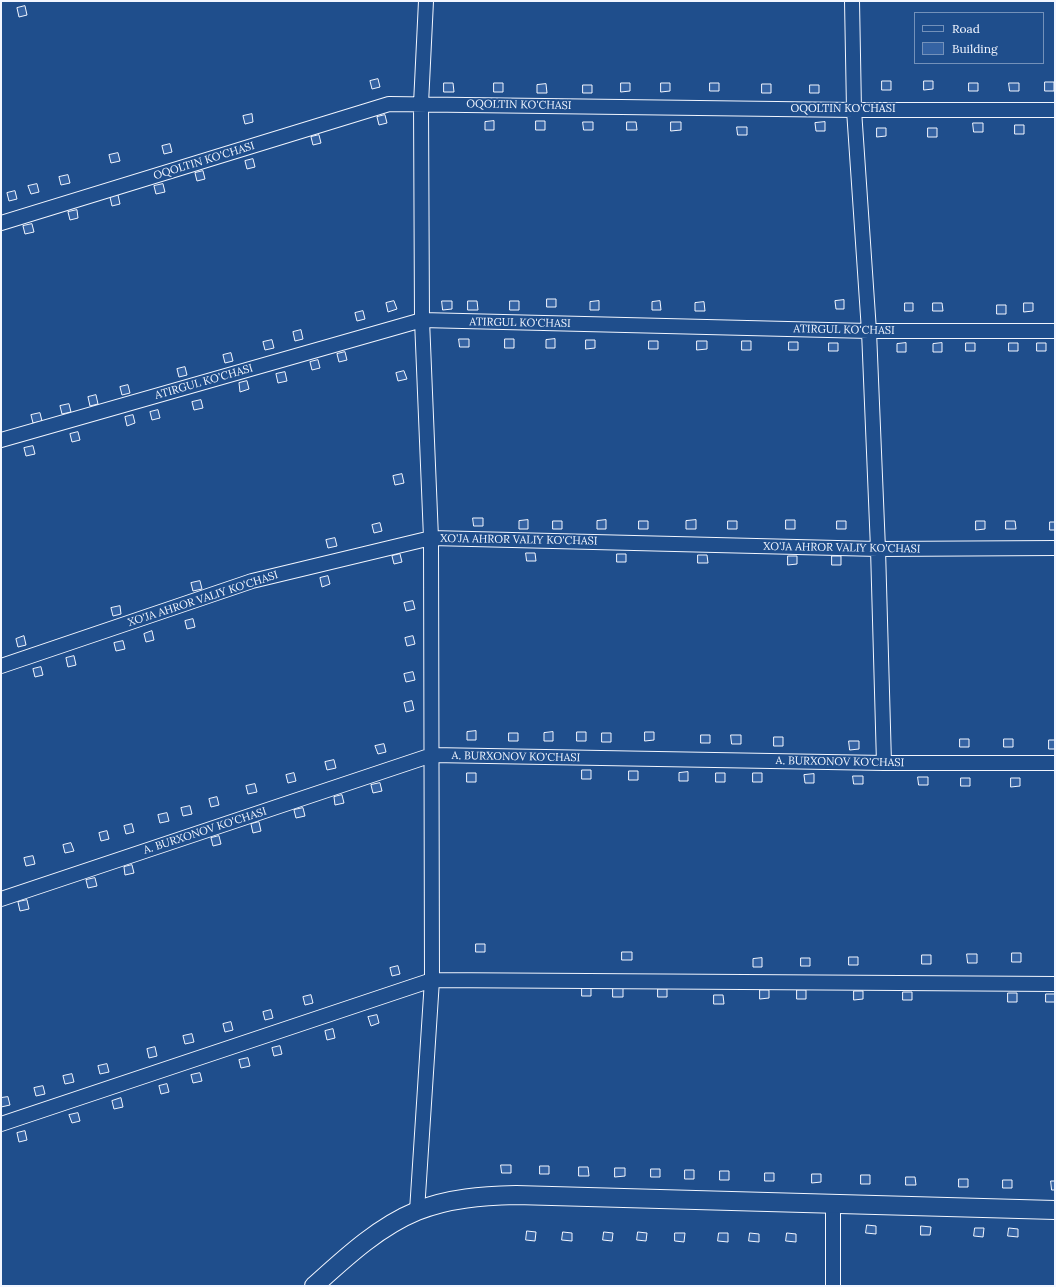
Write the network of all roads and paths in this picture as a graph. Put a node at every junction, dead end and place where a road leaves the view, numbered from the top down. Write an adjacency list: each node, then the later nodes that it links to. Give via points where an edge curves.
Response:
1 (426, 1): 3 (street)
2 (852, 1): 4 (street)
3 (421, 104): 4 (street, OQOLTIN KO'CHASI); 6 (street, OQOLTIN KO'CHASI, via 389,104); 7 (street)
4 (854, 110): 5 (street, OQOLTIN KO'CHASI); 8 (street)
5 (1055, 110)
6 (1, 223)
7 (422, 320): 8 (street, ATIRGUL KO'CHASI); 10 (street, ATIRGUL KO'CHASI); 11 (street)
8 (869, 331): 9 (street, ATIRGUL KO'CHASI); 13 (street)
9 (1055, 331)
10 (1, 440)
11 (431, 538): 13 (street, XO'JA AHROR VALIY KO'CHASI); 14 (street, XO'JA AHROR VALIY KO'CHASI, via 252,581); 15 (street)
12 (1055, 548): 13 (street, XO'JA AHROR VALIY KO'CHASI)
13 (878, 549): 16 (street)
14 (1, 666)
15 (432, 755): 16 (street, A. BURXONOV KO'CHASI); 18 (street, A. BURXONOV KO'CHASI); 19 (street)
16 (884, 763): 17 (street, A. BURXONOV KO'CHASI)
17 (1055, 763)
18 (1, 899)
19 (432, 980): 20 (street); 21 (street); 24 (street)
20 (1055, 984)
21 (1, 1124)
22 (833, 1204): 23 (main road); 24 (main road, via 510,1195 464,1198); 26 (street)
23 (1055, 1210)
24 (417, 1211): 25 (main road, via 373,1237)
25 (314, 1286)
26 (833, 1286)

